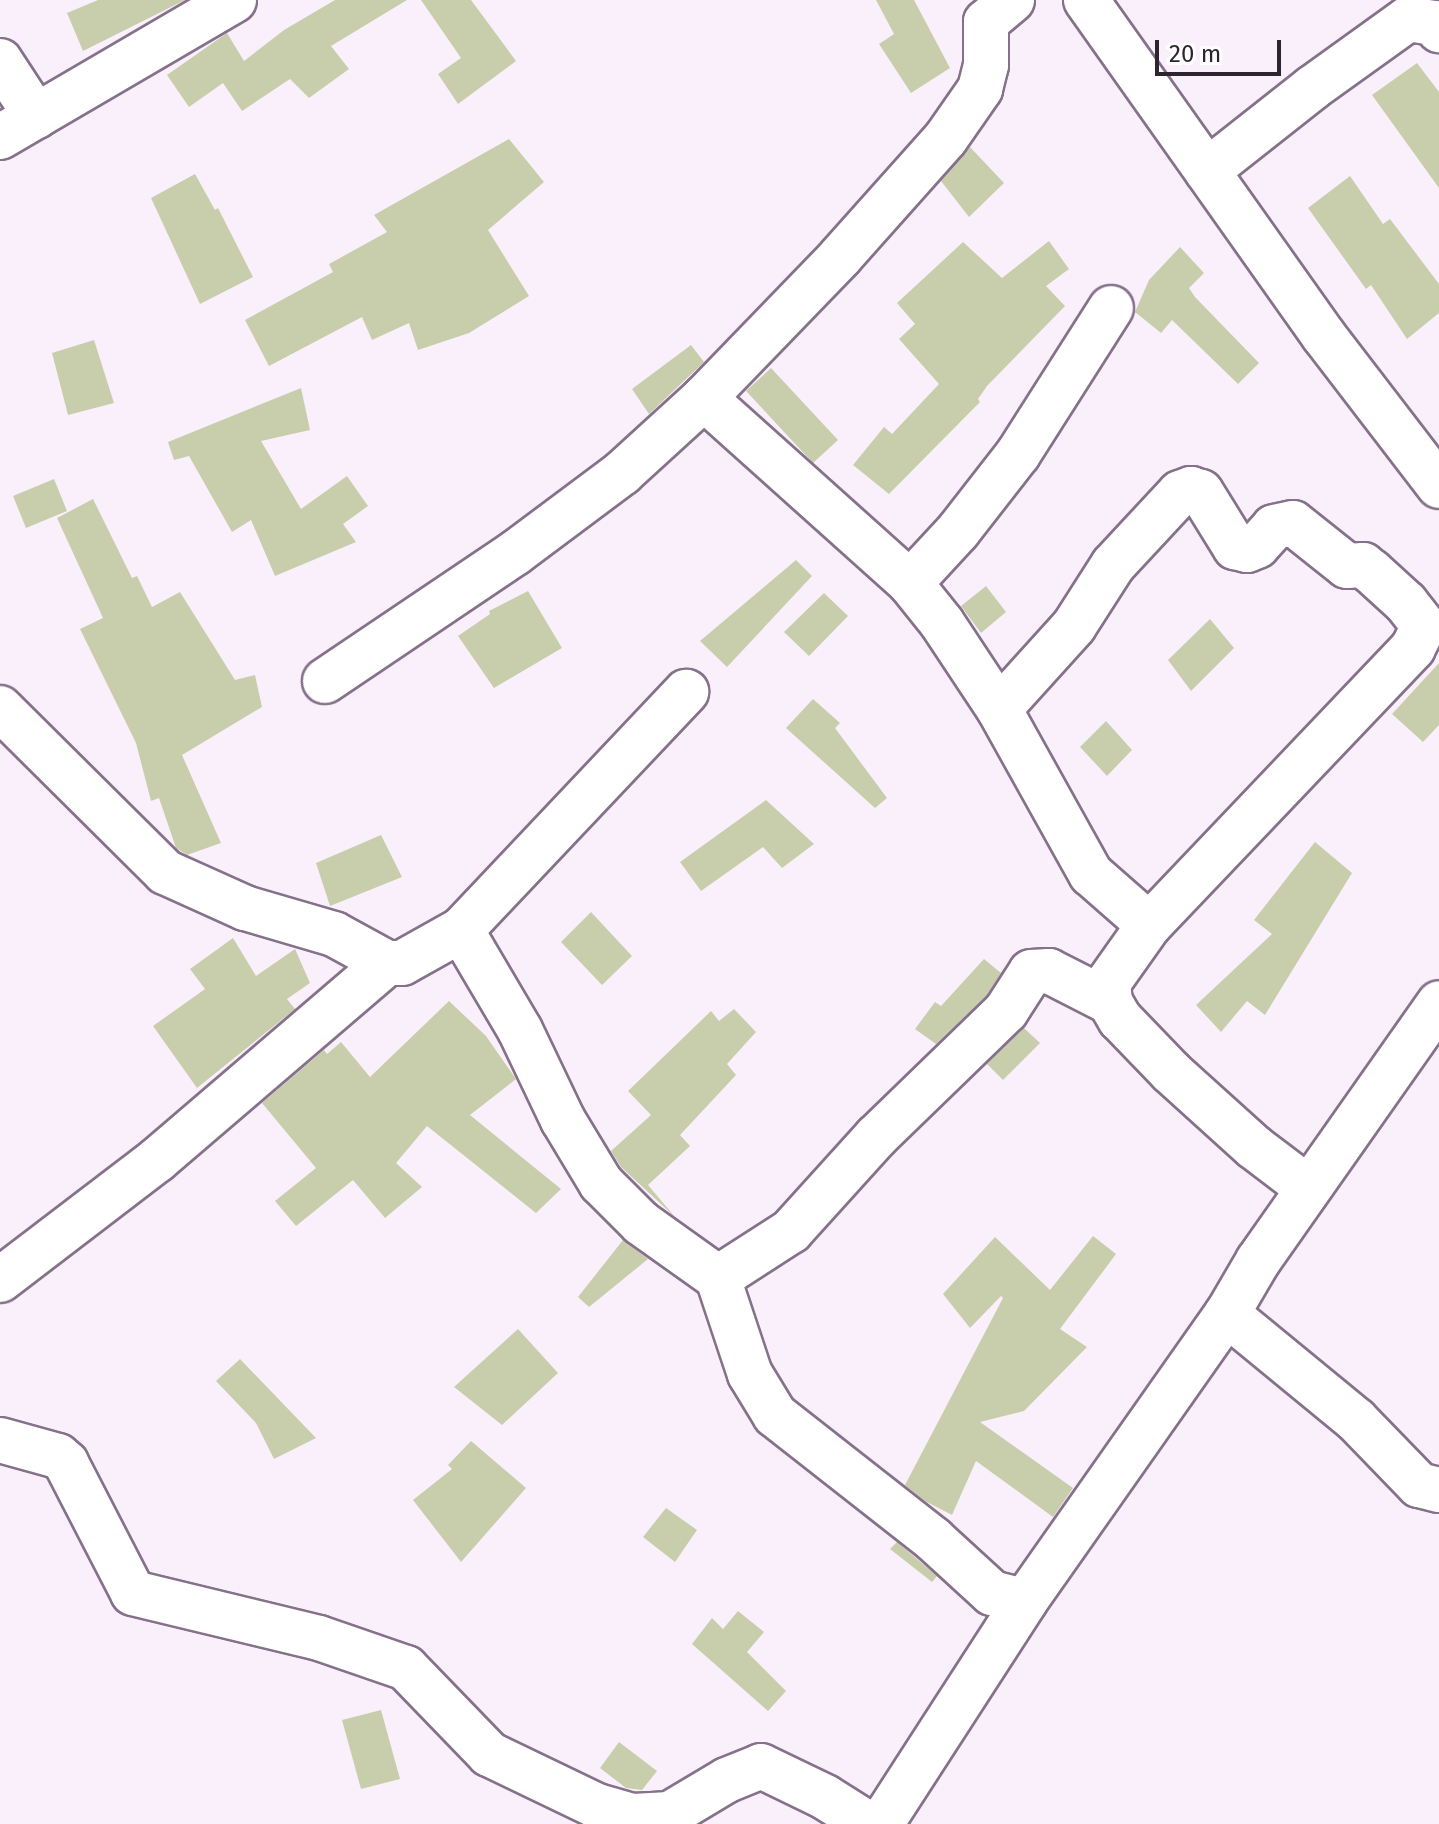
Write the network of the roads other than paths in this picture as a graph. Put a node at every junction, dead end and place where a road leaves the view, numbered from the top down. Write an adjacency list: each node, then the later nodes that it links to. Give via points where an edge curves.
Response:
1 (234, 0): 6 (street)
2 (1086, 0): 7 (street)
3 (988, 7): 9 (street, via 980,89 946,138)
4 (1439, 30): 7 (street, via 1434,23 1408,19)
5 (0, 61): 6 (street)
6 (18, 127)
7 (1207, 171): 10 (street)
8 (1111, 308): 11 (street, via 1018,454)
9 (704, 398): 11 (street); 13 (street, via 622,473 527,544)
10 (1439, 486)
11 (910, 583): 16 (street)
12 (1431, 636): 16 (street, via 1372,572 1363,565 1347,566 1293,523 1274,527 1257,546 1235,547 1201,492 1191,489 1180,493 1113,565 1074,626); 17 (street, via 1413,648)
13 (325, 681)
14 (686, 692): 18 (street)
15 (0, 708): 19 (street, via 165,872 245,908 334,934)
16 (999, 709): 17 (street, via 1091,874)
17 (1149, 925): 20 (street, via 1108,983)
18 (461, 930): 19 (street, via 402,963); 23 (street, via 601,1183 641,1223)
19 (387, 963): 24 (street, via 157,1160)
20 (1110, 1002): 22 (street, via 1171,1072); 23 (street, via 1049,971 1031,972 1006,1011 876,1137 791,1231)
21 (1439, 1003): 22 (street)
22 (1308, 1188): 25 (street)
23 (718, 1278): 28 (street, via 750,1374 775,1415 933,1539 992,1593)
24 (0, 1280)
25 (1227, 1314): 27 (street, via 1356,1420 1419,1485); 28 (street)
26 (0, 1440): 29 (street, via 66,1463 133,1593 319,1638 406,1668 489,1754 597,1806 633,1816 670,1814 761,1766)
27 (1439, 1490)
28 (1025, 1601): 30 (street)
29 (868, 1824)
30 (881, 1824)

